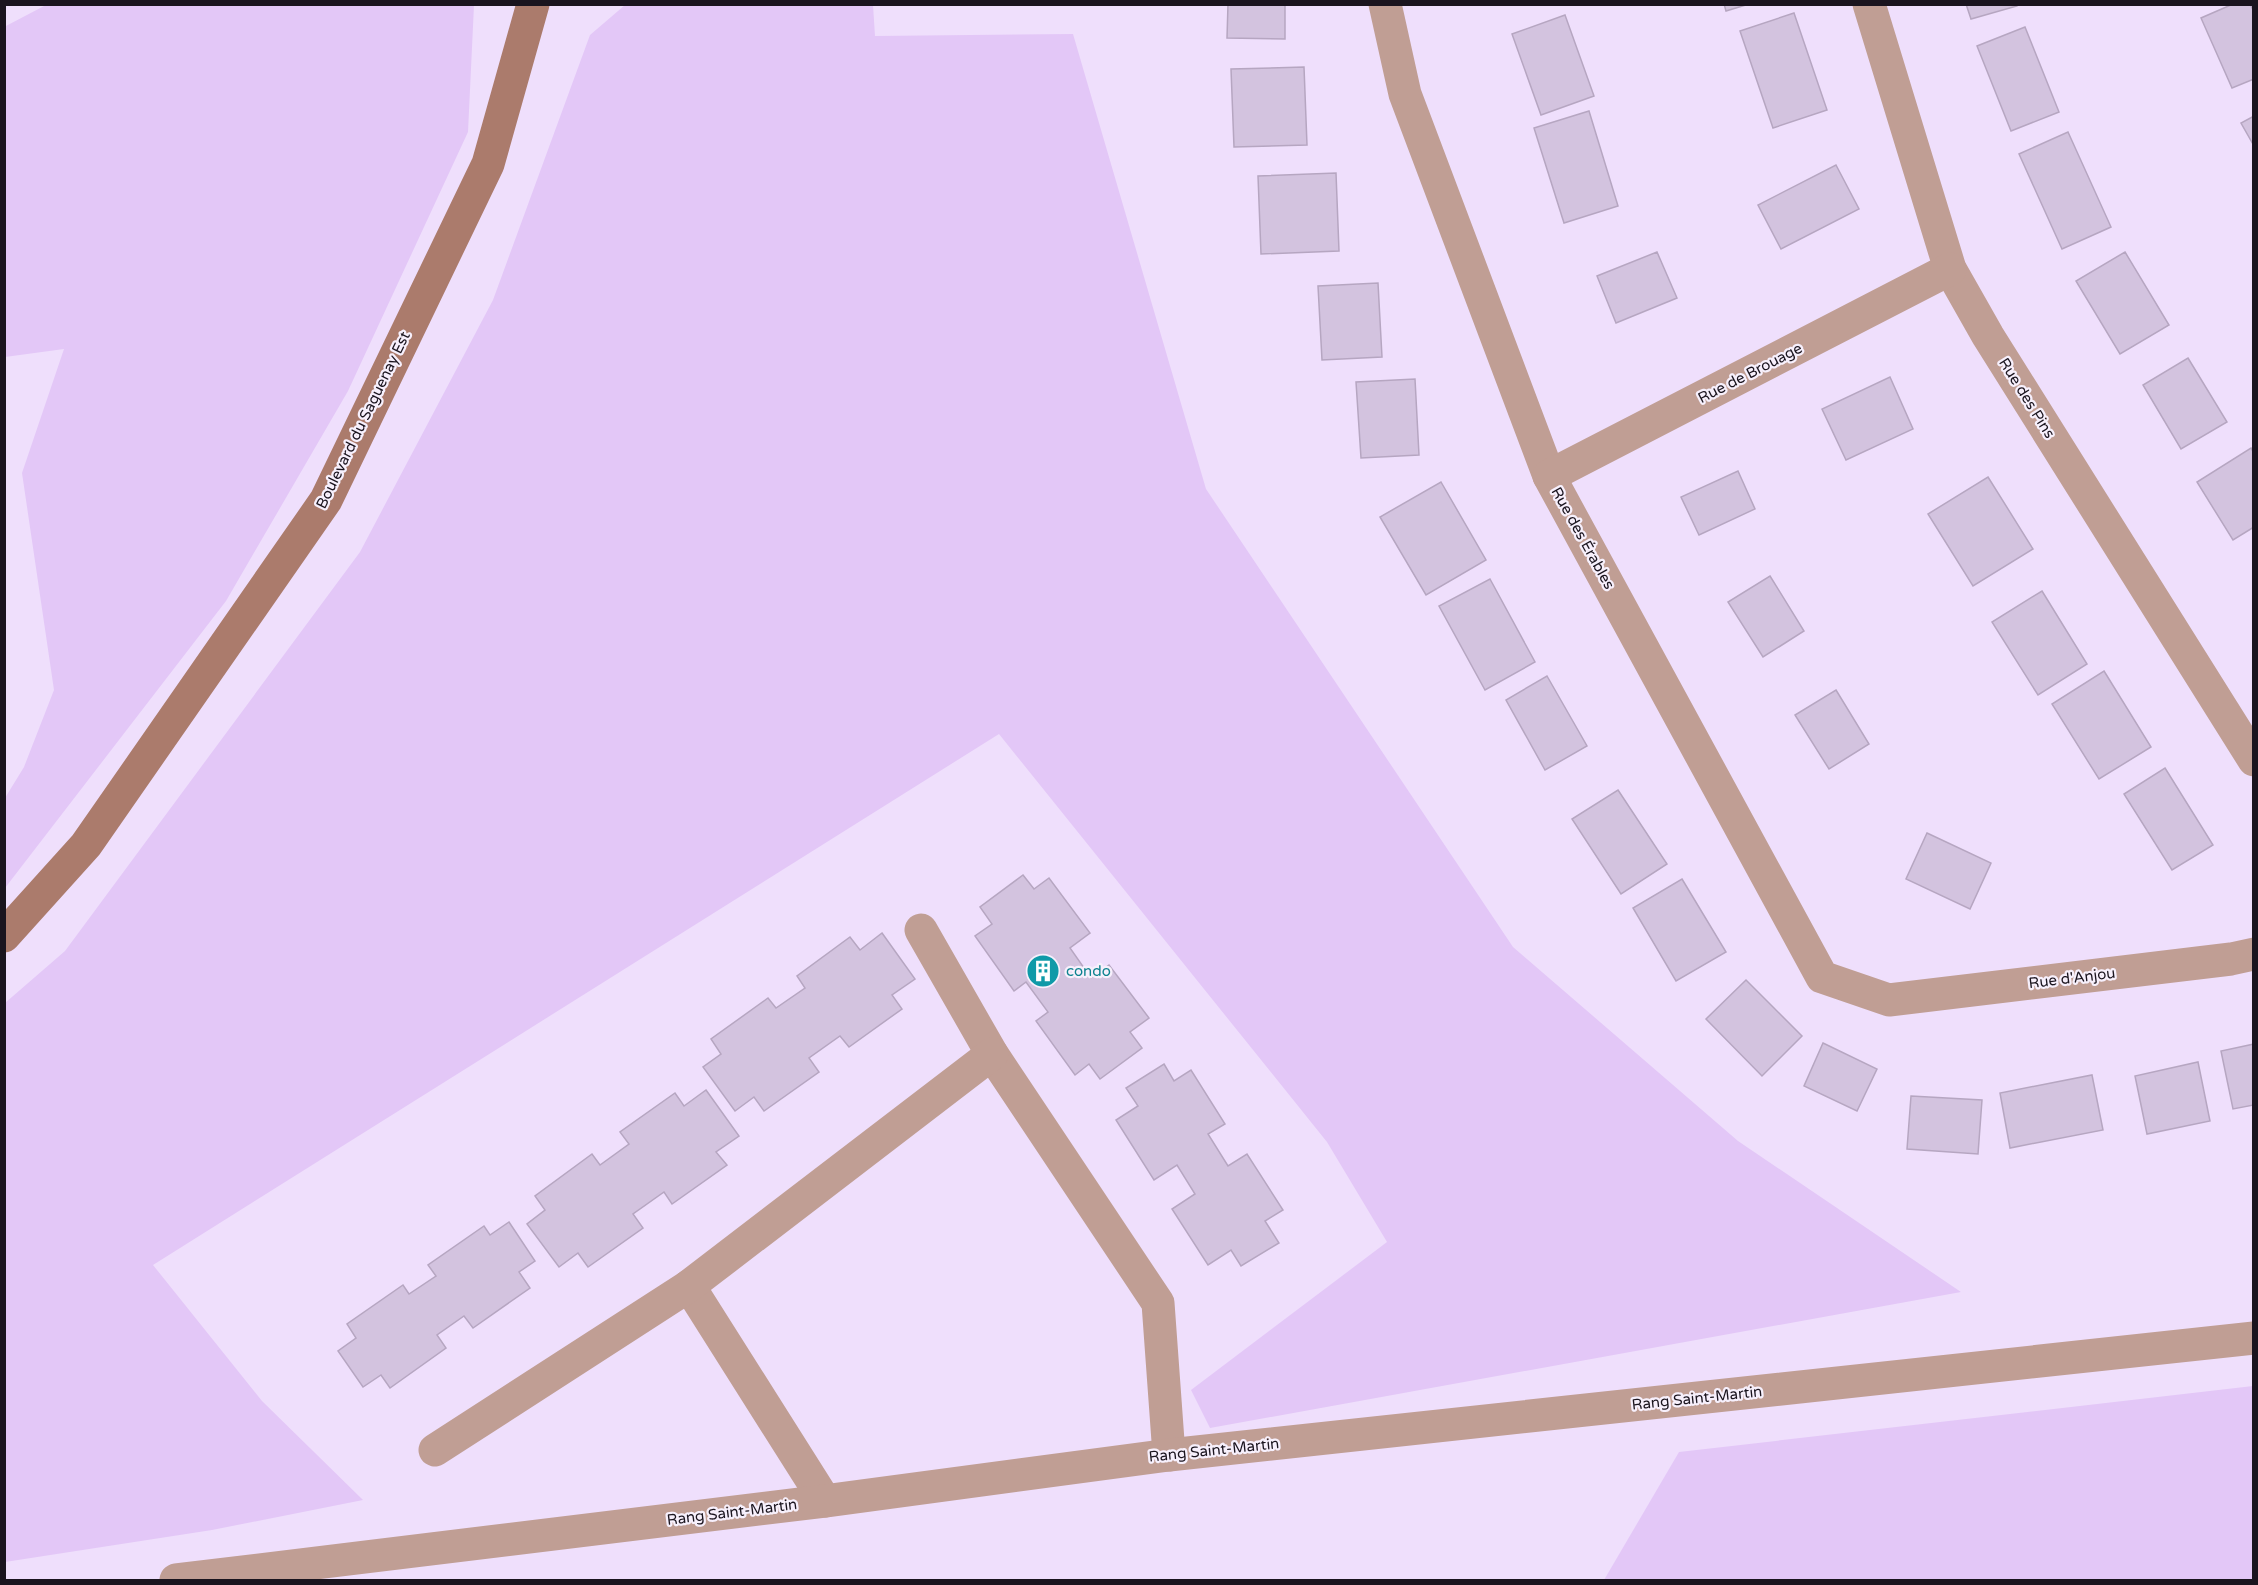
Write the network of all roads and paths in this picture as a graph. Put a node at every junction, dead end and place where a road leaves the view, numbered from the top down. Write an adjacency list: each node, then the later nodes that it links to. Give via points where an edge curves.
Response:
1 (534, 4): 8 (main road, Boulevard du Saguenay Est, via 488,164 326,500 86,845)
2 (1385, 4): 5 (street, Rue des Érables, via 1405,94)
3 (1869, 4): 4 (street, Rue des Pins)
4 (1950, 269): 5 (street, Rue de Brouage); 6 (street, Rue des Pins)
5 (1549, 476): 10 (street, Rue des Érables, via 1822,976)
6 (2253, 760)
7 (921, 930): 11 (street)
8 (4, 936)
9 (2253, 954): 10 (street, Rue d'Anjou)
10 (1889, 1000)
11 (992, 1054): 12 (street); 15 (street, via 1158,1303)
12 (689, 1286): 14 (street); 16 (street)
13 (2253, 1338): 15 (street, Rang Saint-Martin)
14 (435, 1450)
15 (1169, 1455): 16 (street, Rang Saint-Martin)
16 (825, 1501): 17 (street, Rang Saint-Martin)
17 (176, 1581)

